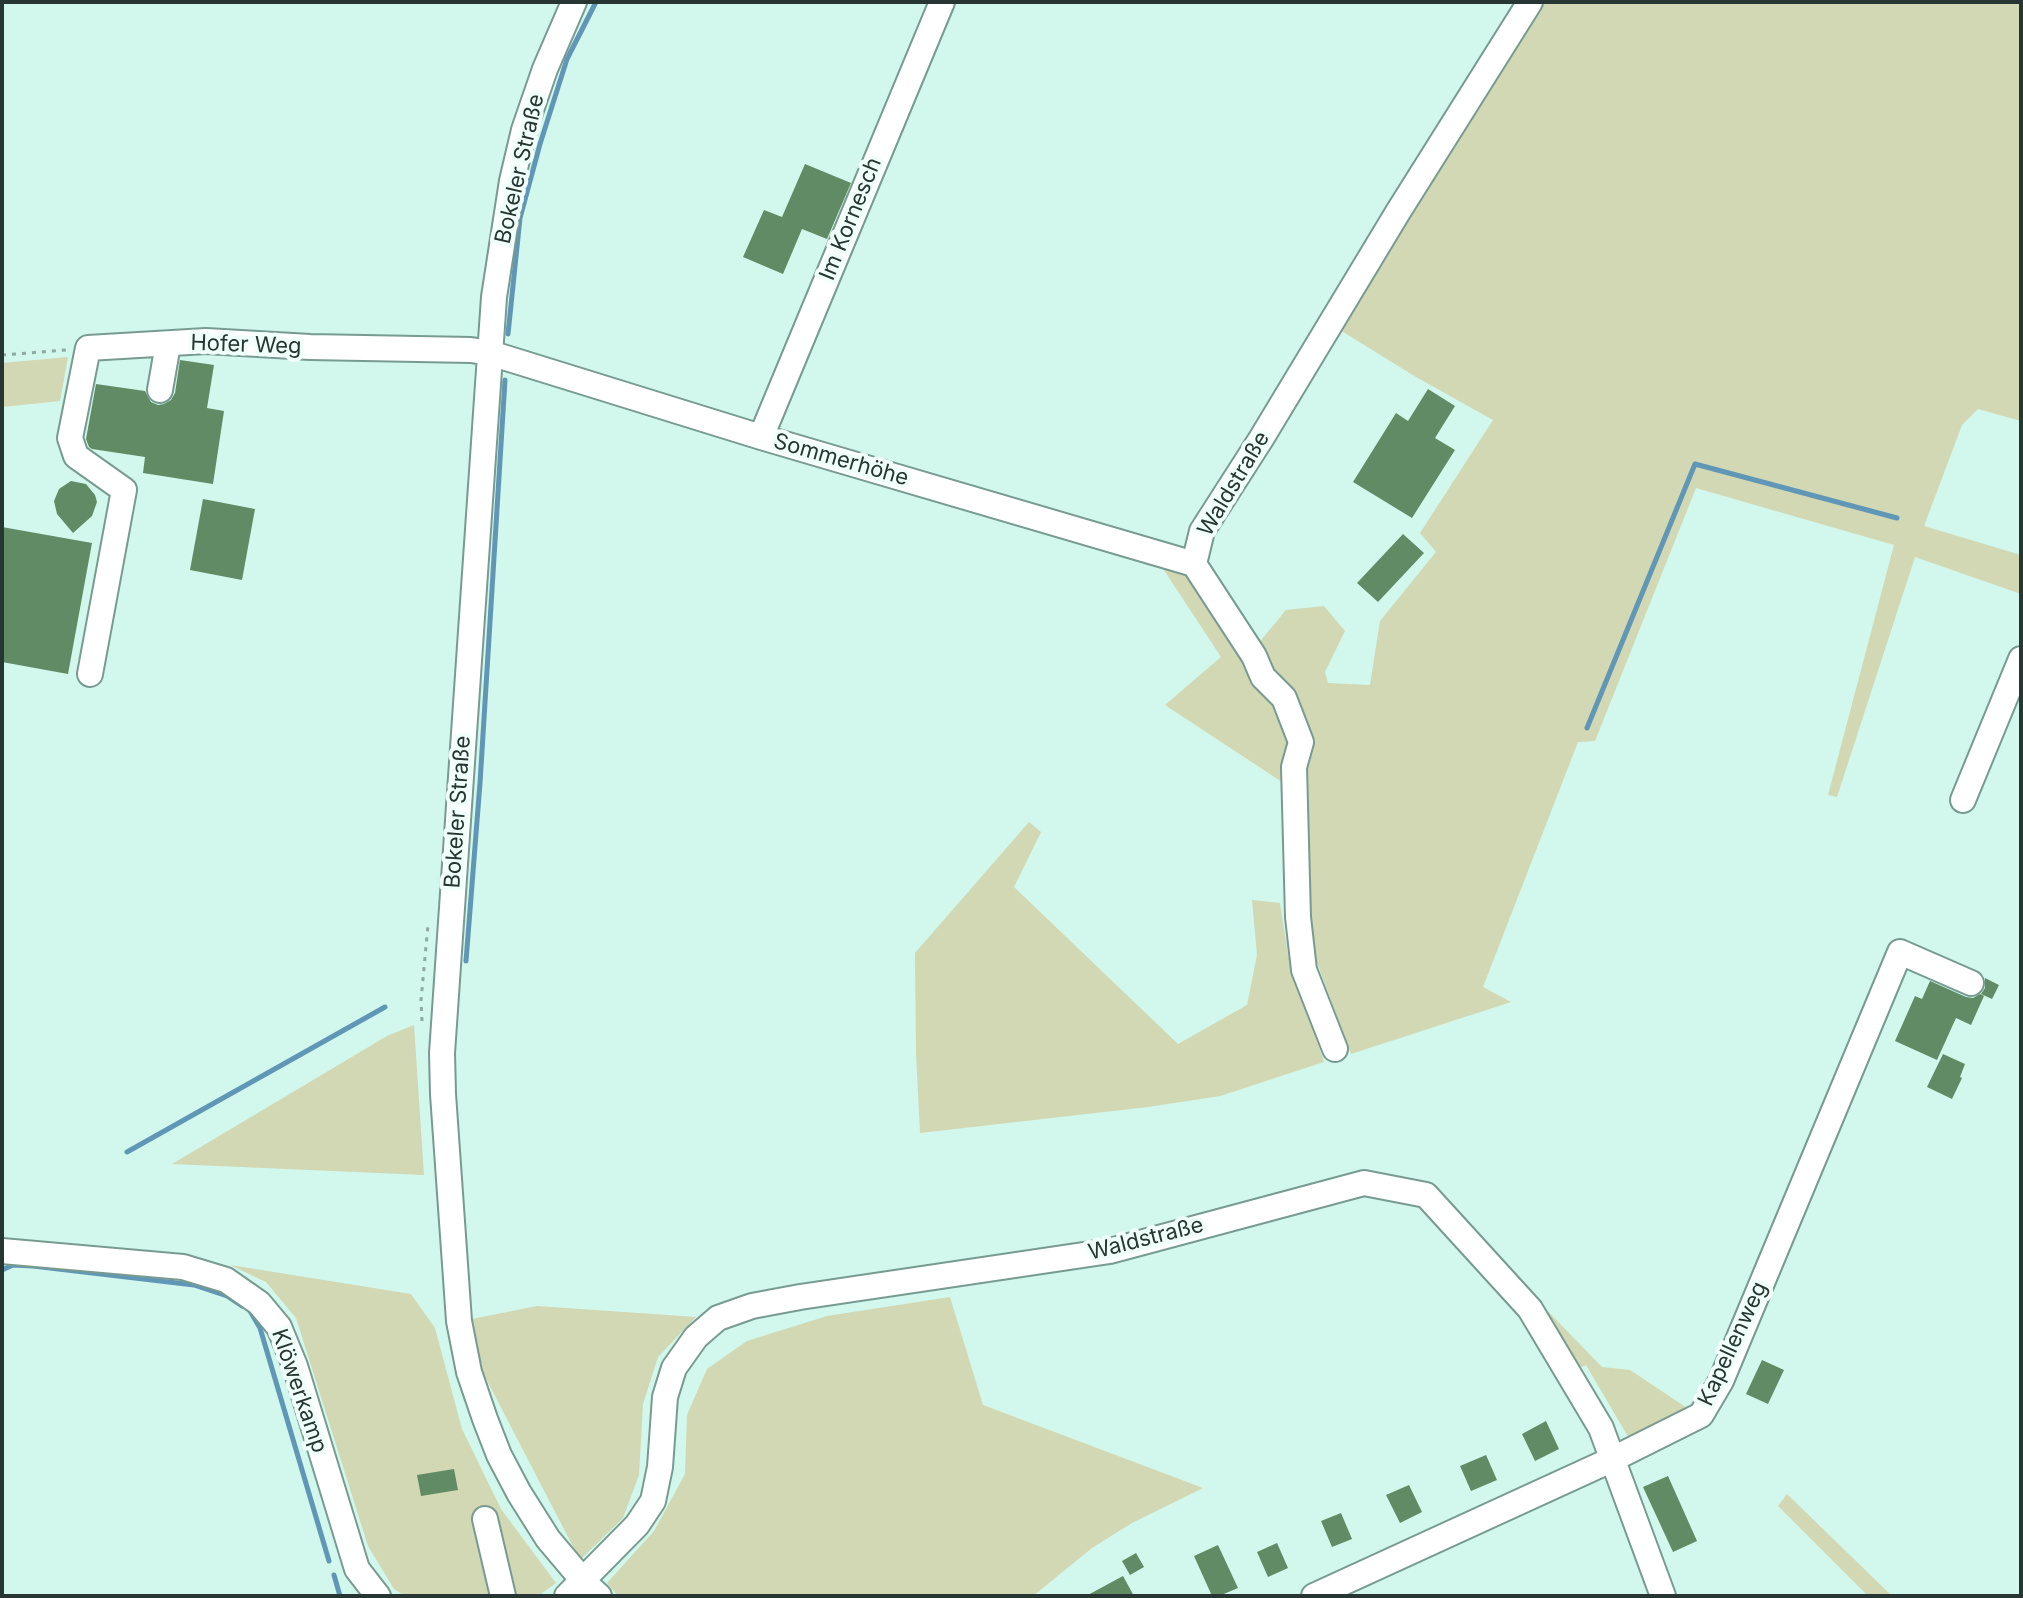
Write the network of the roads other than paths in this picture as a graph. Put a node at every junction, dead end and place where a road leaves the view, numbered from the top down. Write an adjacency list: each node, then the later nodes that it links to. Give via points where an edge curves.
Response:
1 (574, 2): 5 (street, Bokeler Straße, via 524,130 503,231)
2 (942, 2): 7 (street, Im Kornesch)
3 (1530, 2): 8 (street, Waldstraße, via 1202,531)
4 (168, 344): 5 (street, Hofer Weg, via 206,341); 6 (street); 10 (street, Hofer Weg, via 88,348 70,438 76,456 124,490)
5 (490, 353): 7 (street, Sommerhöhe); 17 (street, Bokeler Straße, via 442,1053 459,1321 469,1372 499,1455)
6 (160, 390)
7 (761, 437): 8 (street, Sommerhöhe)
8 (1194, 564): 13 (street, Waldstraße, via 1263,677 1284,698 1301,742 1294,767 1298,917 1304,970)
9 (2021, 659): 11 (street)
10 (90, 674)
11 (1963, 800)
12 (1971, 983): 15 (street, Kapellenweg, via 1900,952 1721,1381 1701,1415)
13 (1335, 1049)
14 (2, 1251): 18 (street, Klöwerkamp, via 183,1267 226,1280 259,1303 279,1327 295,1366 357,1569)
15 (1613, 1459): 17 (street, Waldstraße, via 1601,1428 1530,1309 1426,1195 1364,1183 1110,1251 800,1297 718,1318 674,1368 665,1397 653,1501); 20 (street, Kapellenweg); 21 (street, Waldstraße)
16 (485, 1519): 19 (street)
17 (580, 1591)
18 (378, 1596)
19 (503, 1596)
20 (1314, 1596)
21 (1663, 1596)

